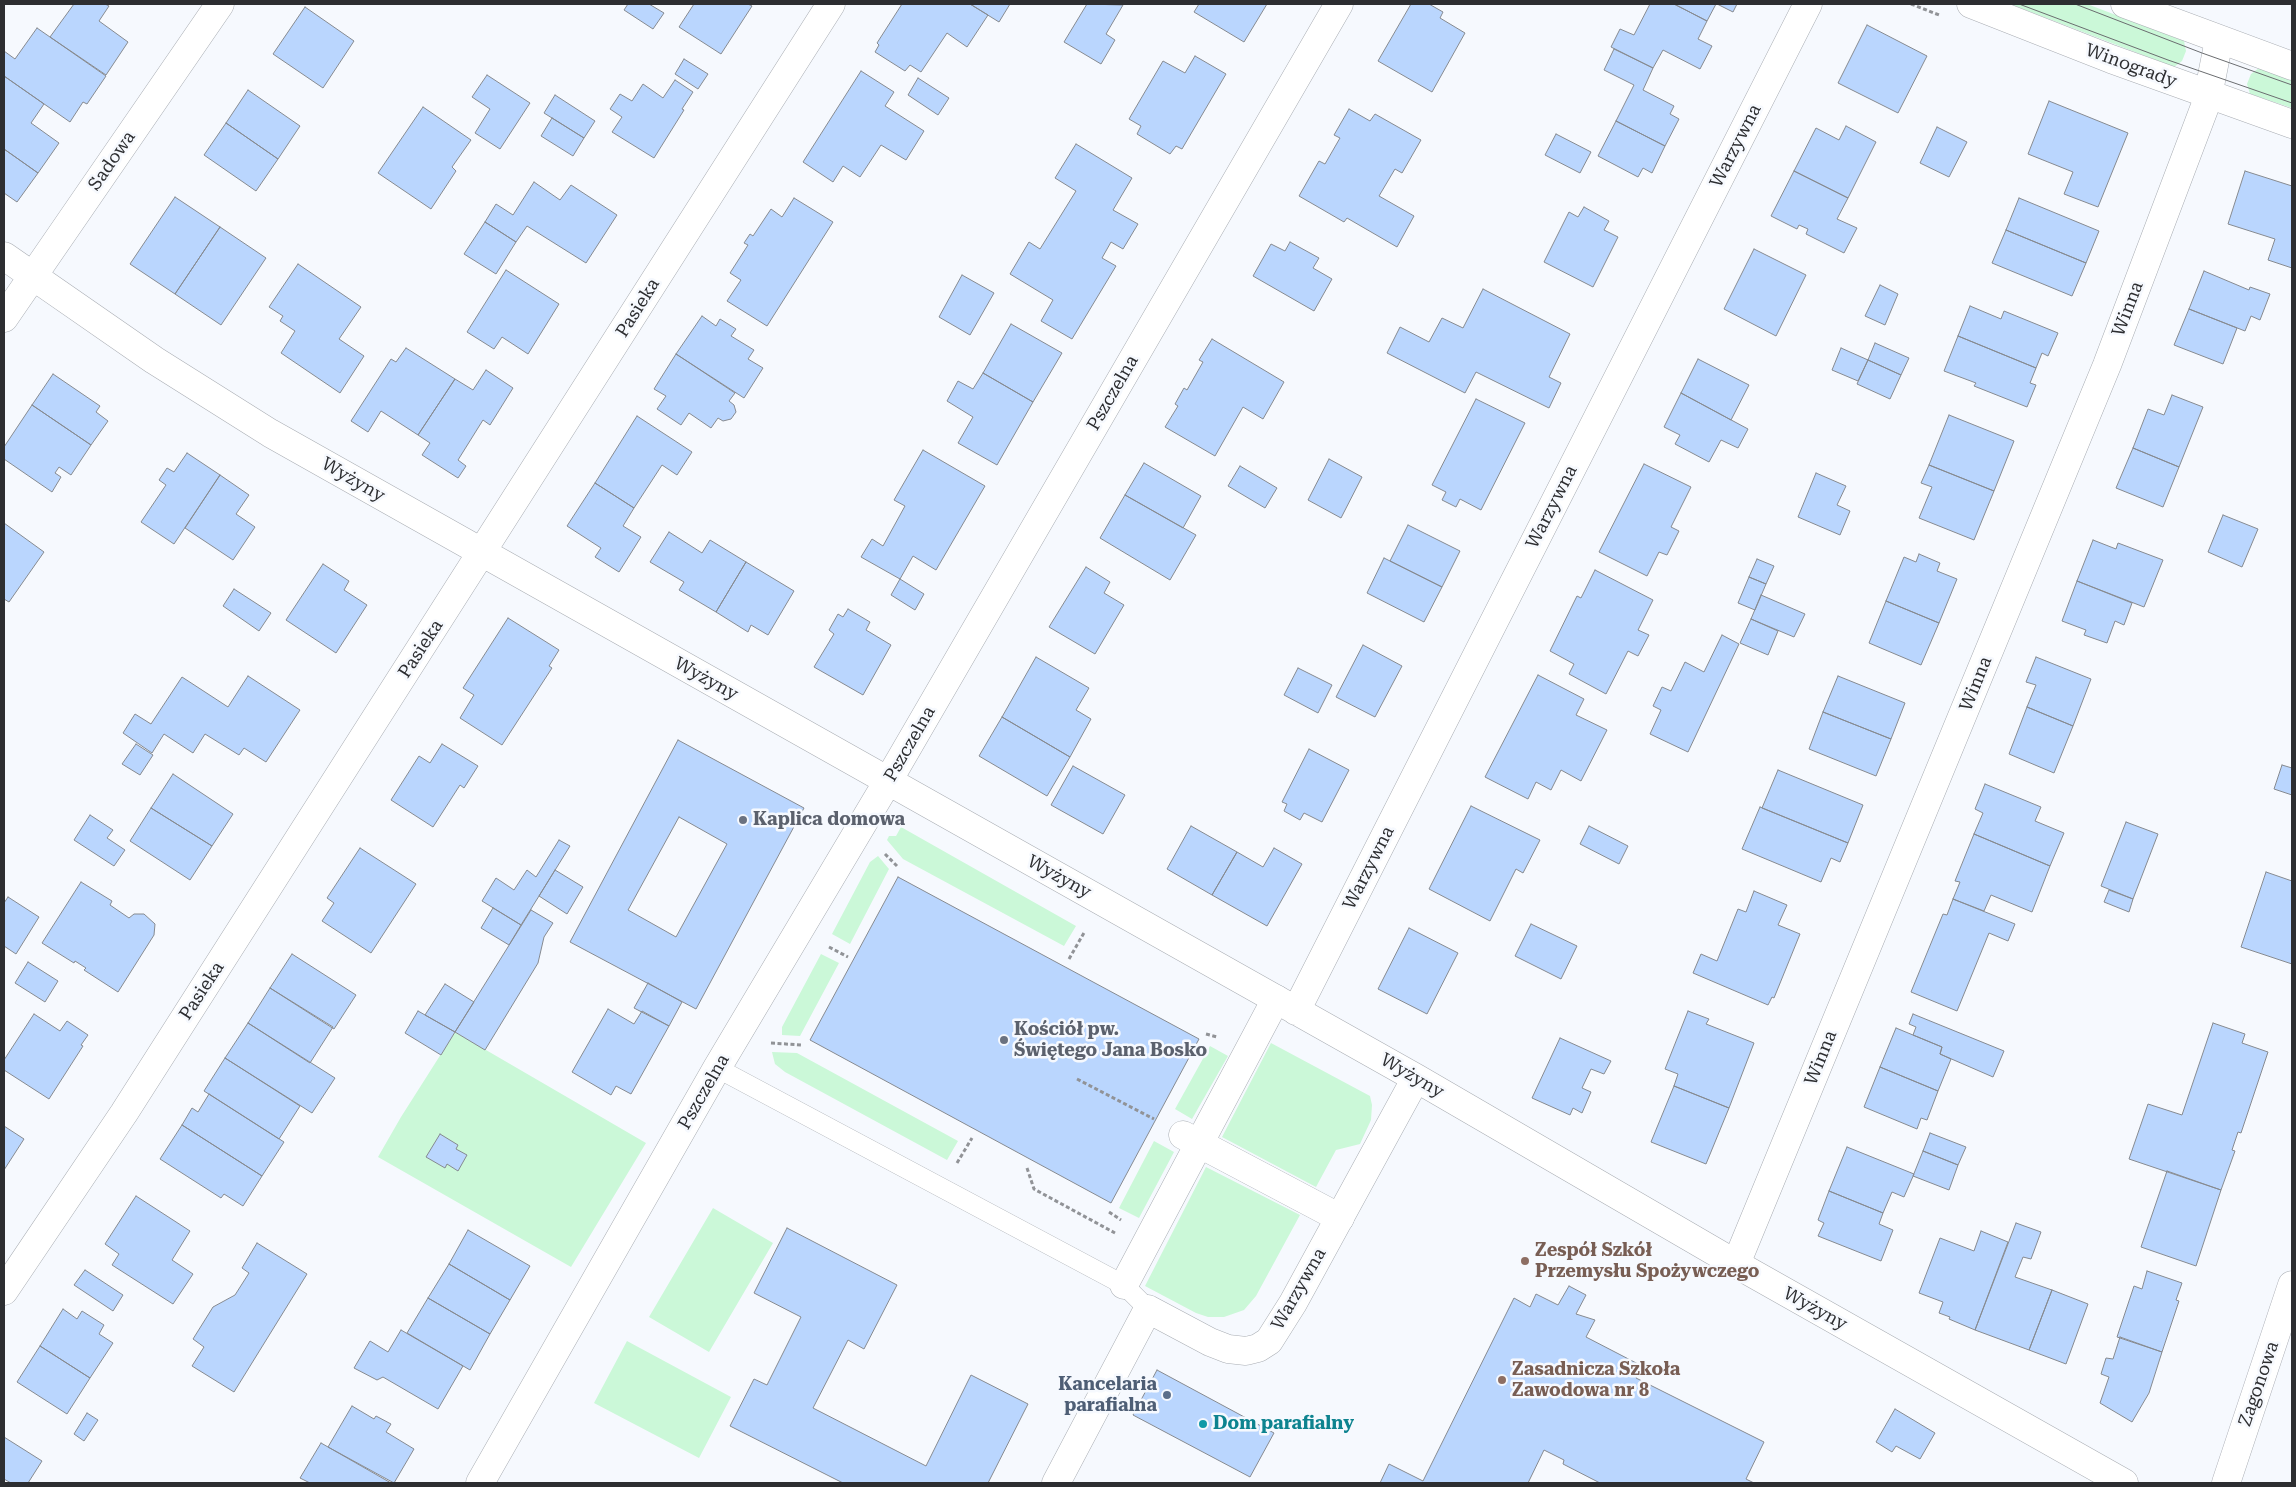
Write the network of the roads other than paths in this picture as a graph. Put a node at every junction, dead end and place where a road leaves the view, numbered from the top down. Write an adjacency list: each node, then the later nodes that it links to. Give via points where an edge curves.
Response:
1 (220, 4): 12 (street, Sadowa)
2 (830, 4): 14 (street, Pasieka)
3 (1339, 4): 15 (street, Pszczelna)
4 (1808, 4): 16 (street, Warzywna)
5 (1971, 4): 9 (street, Winogrady)
6 (2125, 4): 7 (street)
7 (2219, 40): 8 (street); 9 (street, Winna)
8 (2292, 66)
9 (2208, 98): 10 (street, Winogrady); 21 (street, Winna, via 2107,365)
10 (2292, 124)
11 (4, 256): 12 (street, Wyżyny)
12 (32, 276): 13 (street, Sadowa); 14 (street, Wyżyny, via 154,360 270,433)
13 (4, 318)
14 (482, 553): 15 (street, Wyżyny); 24 (street, Pasieka, via 124,1113)
15 (888, 781): 16 (street, Wyżyny); 17 (street, Pszczelna)
16 (1286, 1005): 18 (street, Wyżyny); 19 (street, Warzywna)
17 (717, 1068): 22 (lane); 26 (street, Pszczelna)
18 (1416, 1078): 20 (street, Warzywna); 21 (street, Wyżyny)
19 (1191, 1139): 20 (street); 22 (street, Warzywna, via 1148,1240)
20 (1340, 1218): 25 (street, Warzywna, via 1279,1327 1269,1341 1258,1348 1246,1351 1210,1342)
21 (1736, 1264): 28 (street, Wyżyny)
22 (1124, 1285): 25 (lane)
23 (2292, 1285): 29 (street, Zagonowa)
24 (4, 1291)
25 (1148, 1309): 27 (street)
26 (480, 1483)
27 (1056, 1483)
28 (2124, 1483)
29 (2226, 1483)

